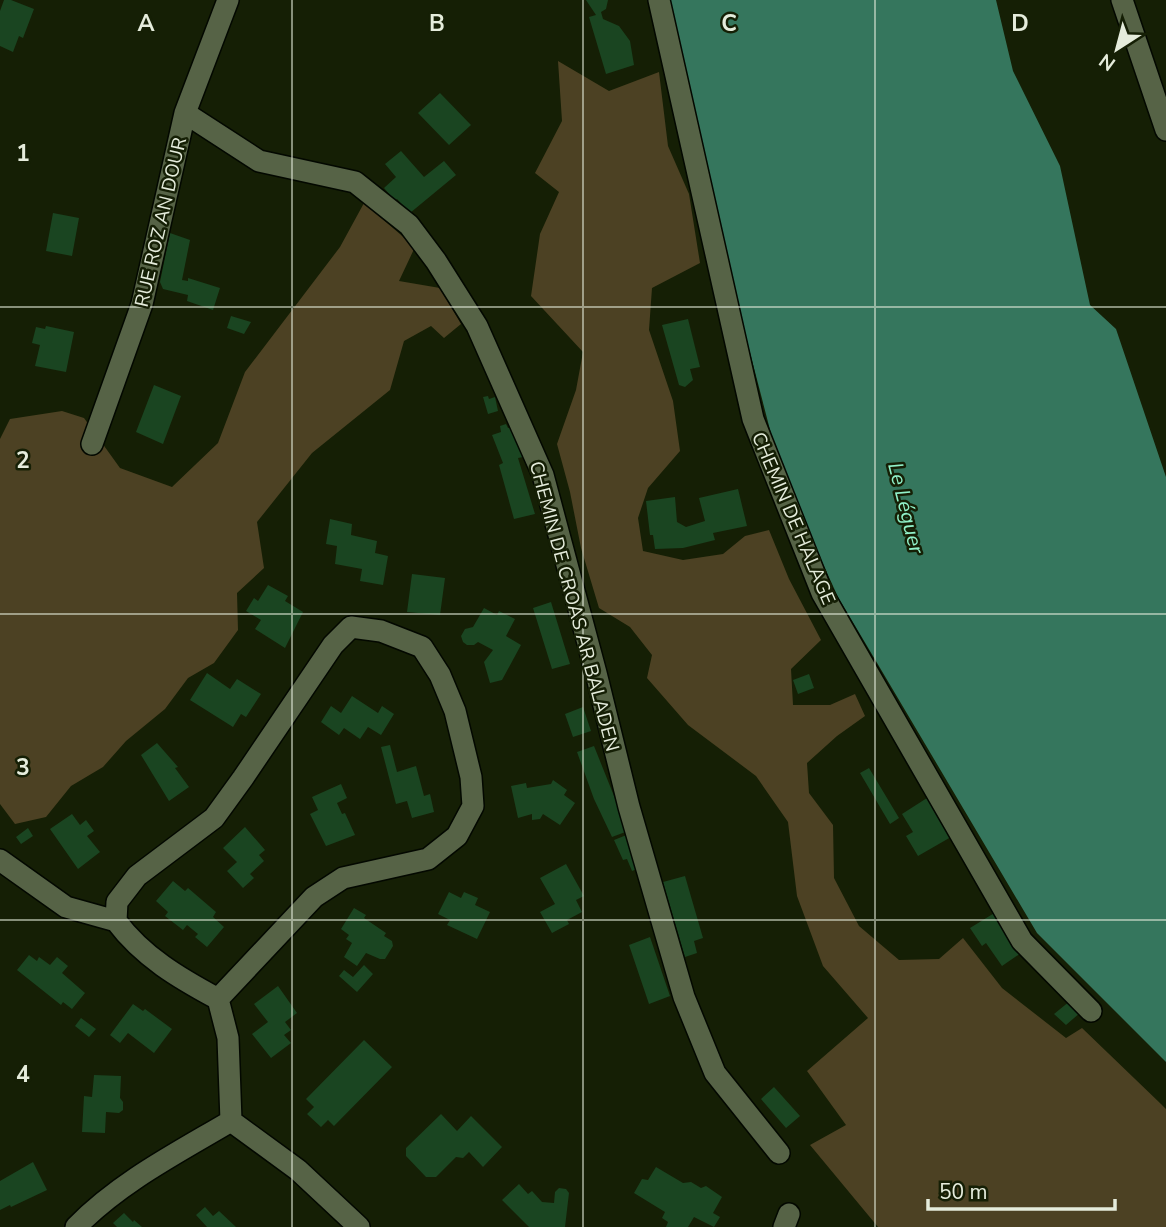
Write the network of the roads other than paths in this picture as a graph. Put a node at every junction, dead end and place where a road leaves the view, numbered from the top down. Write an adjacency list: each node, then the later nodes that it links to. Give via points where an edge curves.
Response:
1 (228, 0): 4 (street, RUE ROZ AN DOUR)
2 (659, 0): 10 (street, CHEMIN DE HALAGE, via 753,419 822,593 1022,941)
3 (1122, 0): 5 (street)
4 (185, 113): 6 (street, RUE ROZ AN DOUR, via 142,304); 12 (street, CHEMIN DE CROAS AR BALADEN, via 259,161 355,182 409,225 477,326 543,474 629,807 684,997 715,1073)
5 (1166, 130)
6 (92, 443)
7 (0, 860): 8 (street, via 66,907)
8 (116, 921): 9 (street, via 156,962); 9 (street, via 117,902 137,876 214,818 333,645 351,627 381,631 422,647 455,711 471,778 472,806 457,836 428,859 343,878 314,897)
9 (218, 999): 11 (street, via 228,1038)
10 (1091, 1010)
11 (231, 1121): 13 (street, via 139,1176); 14 (street, via 298,1170)
12 (779, 1153)
13 (76, 1227)
14 (359, 1227)

